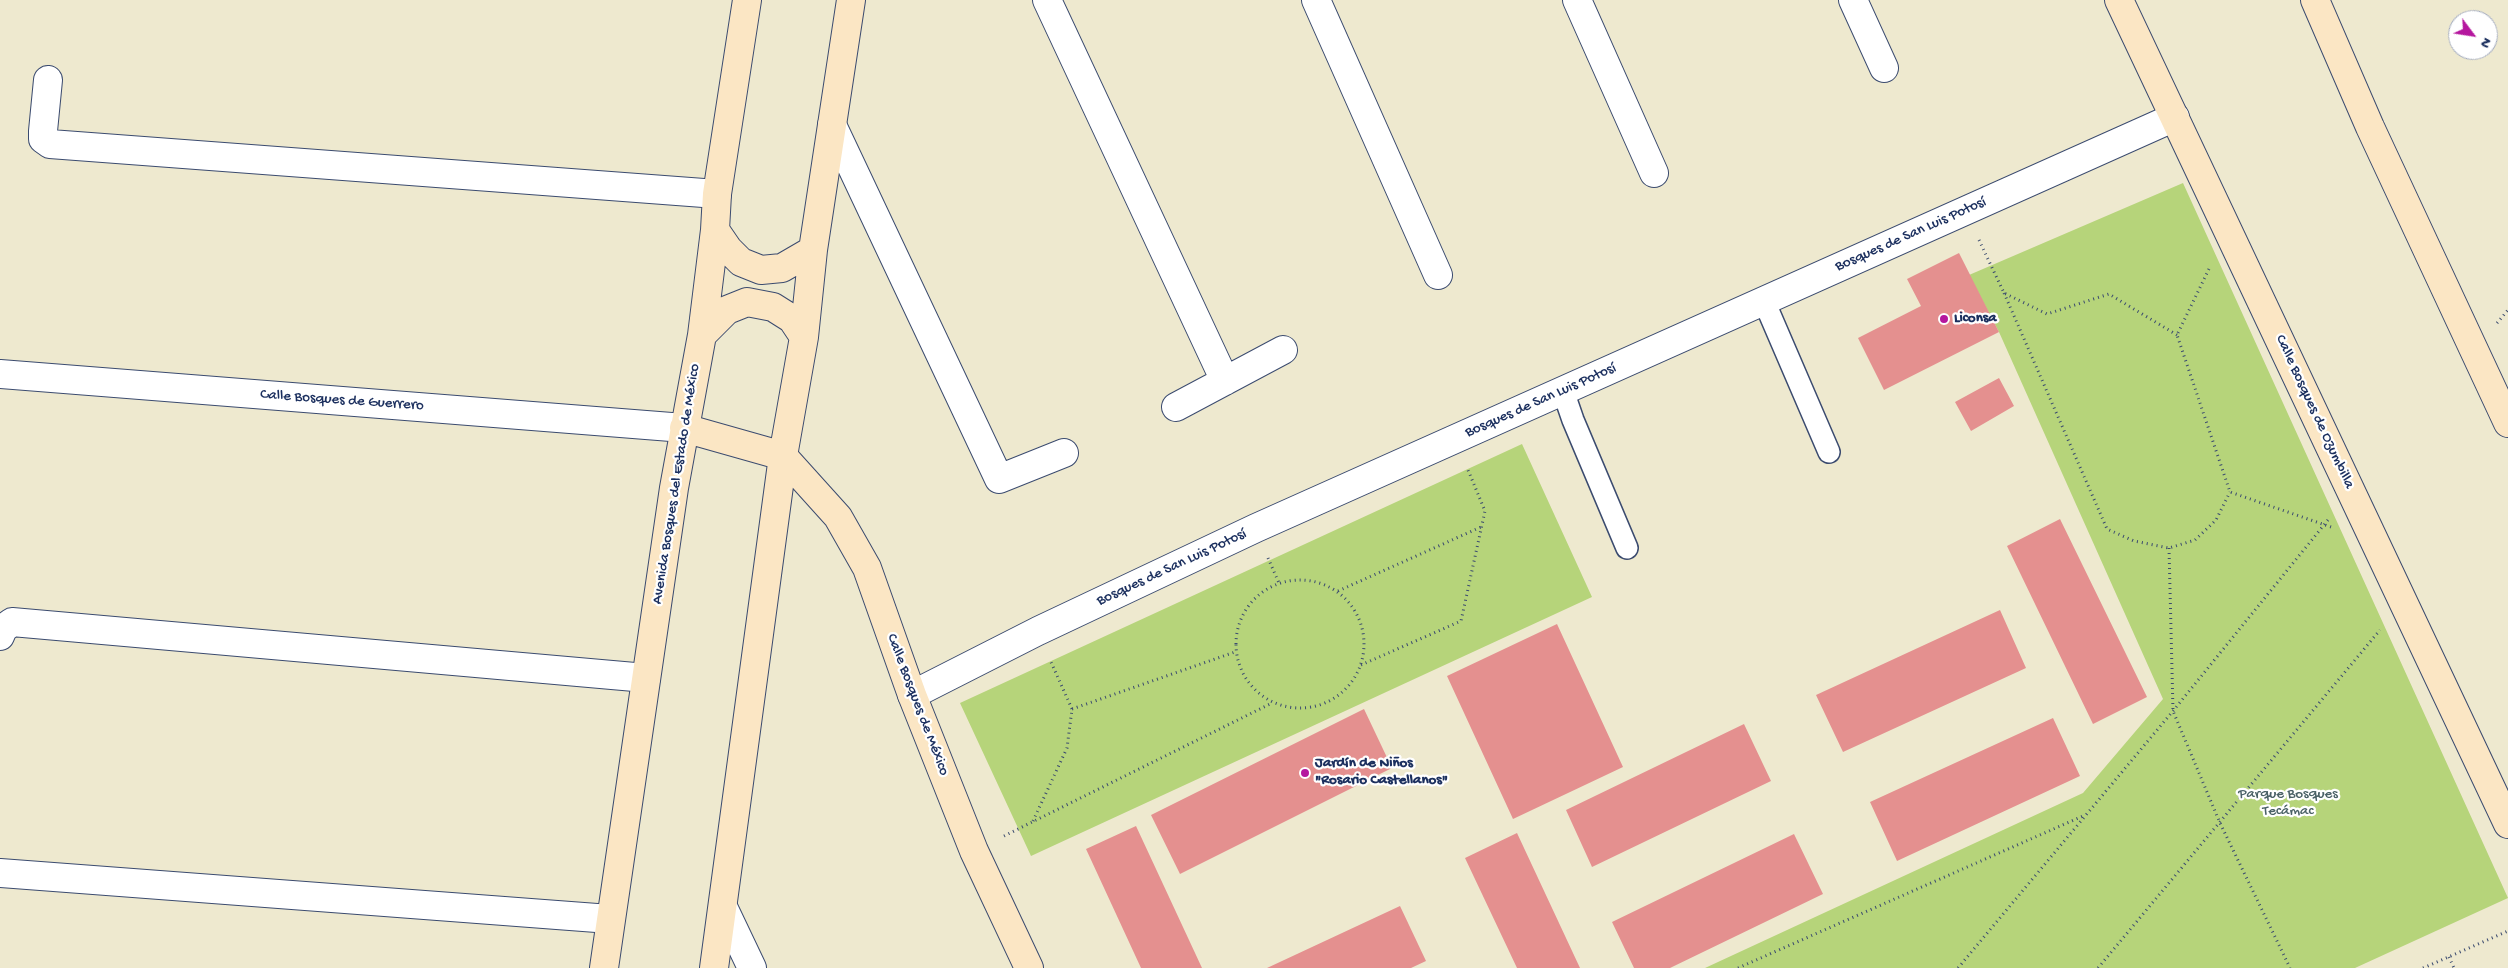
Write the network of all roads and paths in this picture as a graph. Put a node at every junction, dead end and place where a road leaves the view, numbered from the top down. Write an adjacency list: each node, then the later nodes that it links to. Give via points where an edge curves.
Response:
1 (747, 0): 14 (street, Avenida Bosques del Estado de México)
2 (852, 0): 12 (street)
3 (1047, 0): 27 (street)
4 (1316, 0): 19 (street)
5 (1577, 0): 13 (street)
6 (1853, 0): 9 (street)
7 (2119, 0): 11 (street, Calle Bosques de Ozumbilla)
8 (2315, 0): 30 (street, via 2370,127)
9 (1884, 68)
10 (48, 80): 14 (street, via 43,131 44,139 50,144)
11 (2175, 117): 15 (street, Bosques de San Luis Potosí); 16 (street, Calle Bosques de Ozumbilla)
12 (832, 124): 18 (street); 34 (street, via 999,479)
13 (1654, 173)
14 (717, 194): 17 (street, Avenida Bosques del Estado de México)
15 (1965, 211): 20 (path); 21 (street, Bosques de San Luis Potosí)
16 (2228, 229): 23 (path); 36 (street, Calle Bosques de Ozumbilla)
17 (715, 230): 18 (street, via 728,250 741,262 761,270 782,268); 22 (street, Avenida Bosques del Estado de México)
18 (813, 250): 24 (street)
19 (1438, 275)
20 (2004, 293): 23 (path, via 2047,314 2109,294); 42 (path, via 2107,529 2134,541)
21 (1764, 301): 28 (street, Bosques de San Luis Potosí); 33 (lane)
22 (702, 335): 24 (street, via 727,310 747,302 772,307 792,319); 31 (street, Avenida Bosques del Estado de México)
23 (2178, 335): 37 (path)
24 (804, 338): 35 (street)
25 (1283, 350): 27 (street)
26 (0, 374): 31 (street, Calle Bosques de Guerrero)
27 (1226, 381): 29 (street)
28 (1563, 391): 32 (street, Bosques de San Luis Potosí); 41 (lane)
29 (1176, 407)
30 (2508, 423)
31 (684, 428): 35 (street); 49 (street, Avenida Bosques del Estado de México)
32 (1455, 439): 39 (path, via 1484,511); 45 (street, Bosques de San Luis Potosí)
33 (1829, 452)
34 (1064, 453)
35 (783, 456): 50 (street, Calle Bosques de México, via 838,517 867,568); 60 (street)
36 (2352, 490): 38 (path); 40 (street, Calle Bosques de Ozumbilla)
37 (2230, 492): 38 (path); 42 (path, via 2216,520 2196,540)
38 (2324, 524): 40 (path); 53 (path)
39 (1482, 527): 43 (path); 48 (path, via 1461,621)
40 (2377, 543): 44 (street, Calle Bosques de Ozumbilla)
41 (1628, 548)
42 (2170, 548): 53 (path)
43 (1338, 591): 47 (path, via 1319,582 1298,579 1278,582 1259,593 1244,610 1237,630); 48 (path, via 1352,606 1361,624 1364,645)
44 (2404, 601): 56 (path); 57 (street, Calle Bosques de Ozumbilla)
45 (1038, 631): 50 (street, Bosques de San Luis Potosí); 52 (path)
46 (0, 636): 49 (street, via 12,622)
47 (1235, 652): 51 (path, via 1241,673 1254,690); 52 (path)
48 (1360, 665): 51 (path, via 1350,684 1335,698 1315,707 1294,708)
49 (646, 678): 61 (street, Avenida Bosques del Estado de México)
50 (912, 695): 58 (street, Calle Bosques de México)
51 (1272, 703): 55 (path)
52 (1072, 710): 55 (path, via 1066,748)
53 (2173, 711): 54 (path); 56 (path)
54 (2084, 815): 64 (path); 69 (path)
55 (1032, 821): 58 (path)
56 (2220, 823): 70 (path); 71 (path)
57 (2508, 824)
58 (974, 850): 68 (street, Calle Bosques de México)
59 (0, 873): 61 (street)
60 (723, 907): 66 (street); 67 (street)
61 (610, 919): 65 (street, Avenida Bosques del Estado de México)
62 (2508, 930): 63 (path)
63 (2449, 957): 72 (path); 73 (path)
64 (1741, 967)
65 (604, 968)
66 (714, 968)
67 (752, 968)
68 (1029, 968)
69 (1958, 968)
70 (2098, 968)
71 (2290, 968)
72 (2423, 968)
73 (2454, 968)

